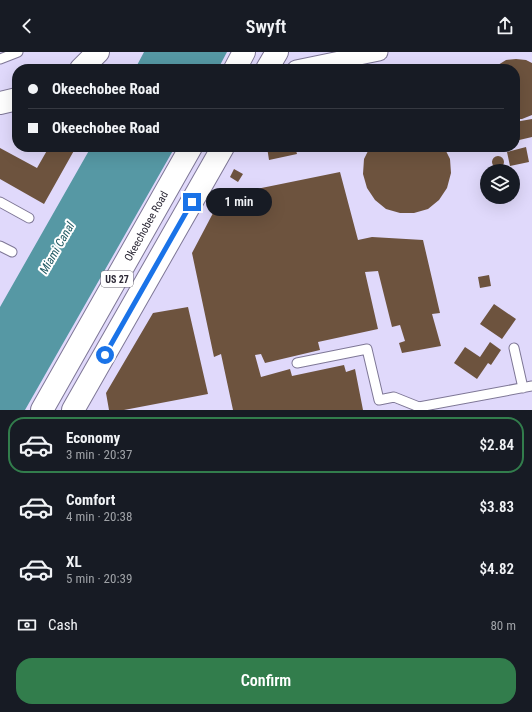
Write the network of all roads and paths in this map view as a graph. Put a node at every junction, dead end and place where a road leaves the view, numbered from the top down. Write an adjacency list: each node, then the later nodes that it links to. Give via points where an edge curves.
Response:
1 (18, 52): 6 (lane)
2 (98, 52): 7 (main road)
3 (244, 52): 8 (main road)
4 (277, 52): 9 (main road)
5 (376, 52): 10 (street)
6 (0, 59)
7 (85, 64)
8 (238, 64)
9 (270, 64)
10 (320, 64)
11 (12, 100): 12 (main road)
12 (0, 103)
13 (188, 152): 23 (main road, Okeechobee Road / US 27)
14 (220, 152): 24 (main road, US 27)
15 (0, 202): 16 (lane)
16 (29, 218)
17 (0, 246): 18 (lane)
18 (12, 252)
19 (514, 348): 21 (lane)
20 (297, 363): 22 (lane, via 366,349 379,400 394,397)
21 (527, 387): 22 (lane)
22 (418, 409)
23 (42, 410)
24 (73, 410)

